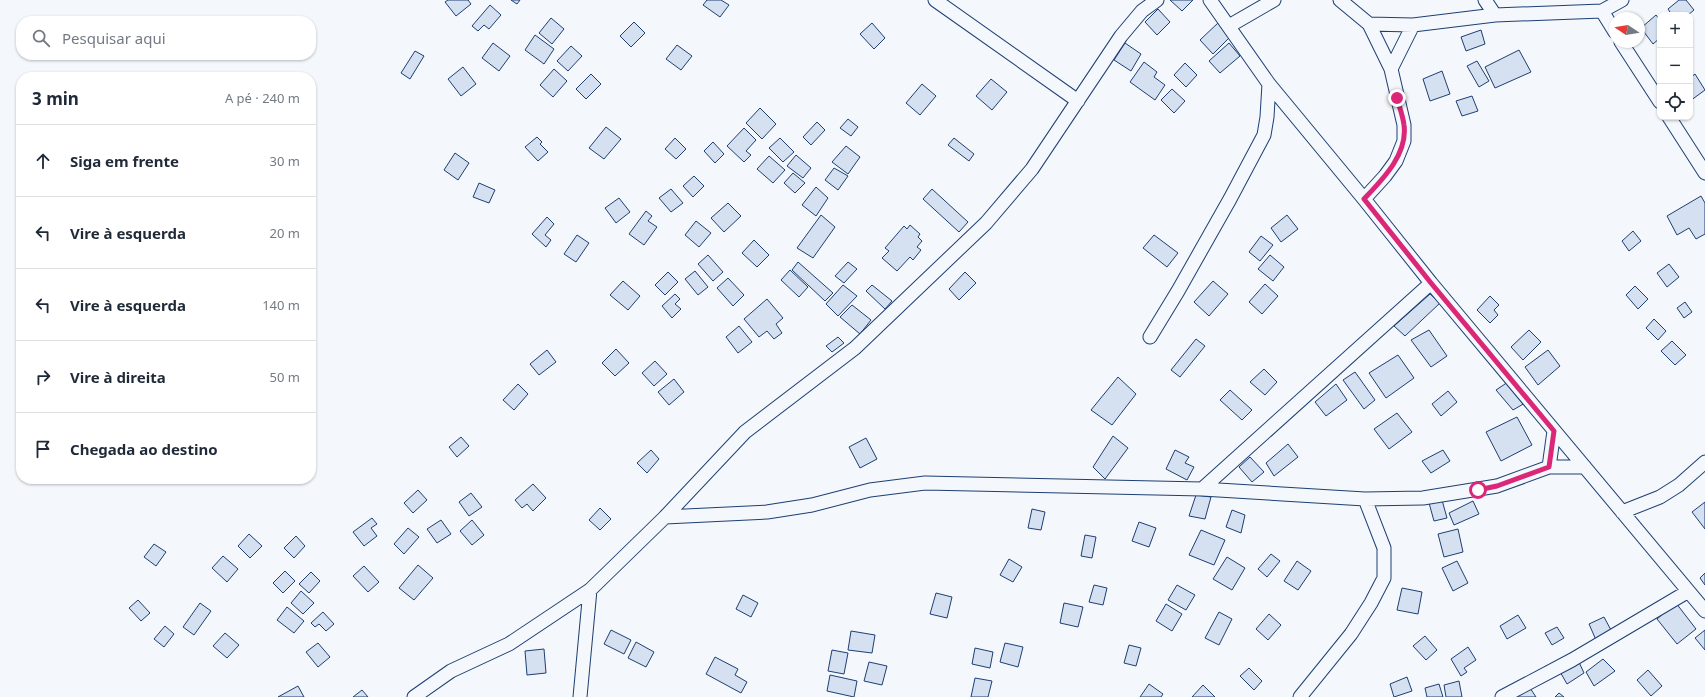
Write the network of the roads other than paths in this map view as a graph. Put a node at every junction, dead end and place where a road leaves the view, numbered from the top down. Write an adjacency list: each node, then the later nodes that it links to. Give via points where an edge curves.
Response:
1 (935, 0): 18 (street)
2 (1157, 0): 18 (street, via 1142,11 1121,36)
3 (1210, 0): 13 (street)
4 (1274, 0): 13 (street)
5 (1340, 0): 11 (street)
6 (1485, 0): 9 (street)
7 (1619, 1): 8 (street)
8 (1602, 11): 9 (street); 10 (street)
9 (1495, 15): 12 (street)
10 (1609, 22)
11 (1369, 24): 12 (street); 15 (street)
12 (1413, 25): 15 (street)
13 (1229, 26): 16 (street)
14 (1625, 48): 17 (street)
15 (1390, 70): 21 (street, via 1404,125 1404,141 1396,160 1385,176)
16 (1269, 84): 21 (street); 23 (street, via 1264,135)
17 (1657, 97)
18 (1078, 101): 31 (street, via 1032,169 986,223 855,348 746,432)
19 (1671, 120): 20 (street)
20 (1705, 173)
21 (1364, 199): 22 (street)
22 (1431, 283): 24 (street); 28 (street)
23 (1150, 337)
24 (1554, 431): 26 (street); 27 (street)
25 (1705, 462): 30 (street, via 1679,486 1660,497)
26 (1549, 467): 27 (street); 29 (street, via 1497,486 1478,490 1423,498)
27 (1584, 468): 30 (street)
28 (1202, 490): 29 (street); 31 (street, via 925,483 870,490 812,505 767,512)
29 (1365, 499): 37 (street, via 1384,548 1384,578 1351,634)
30 (1622, 512): 33 (street)
31 (665, 517): 32 (street)
32 (590, 590): 35 (street, via 509,644 451,671); 36 (street)
33 (1687, 592): 34 (street); 38 (street, via 1572,660)
34 (1705, 611)
35 (414, 697)
36 (580, 697)
37 (1300, 697)
38 (1502, 697)

